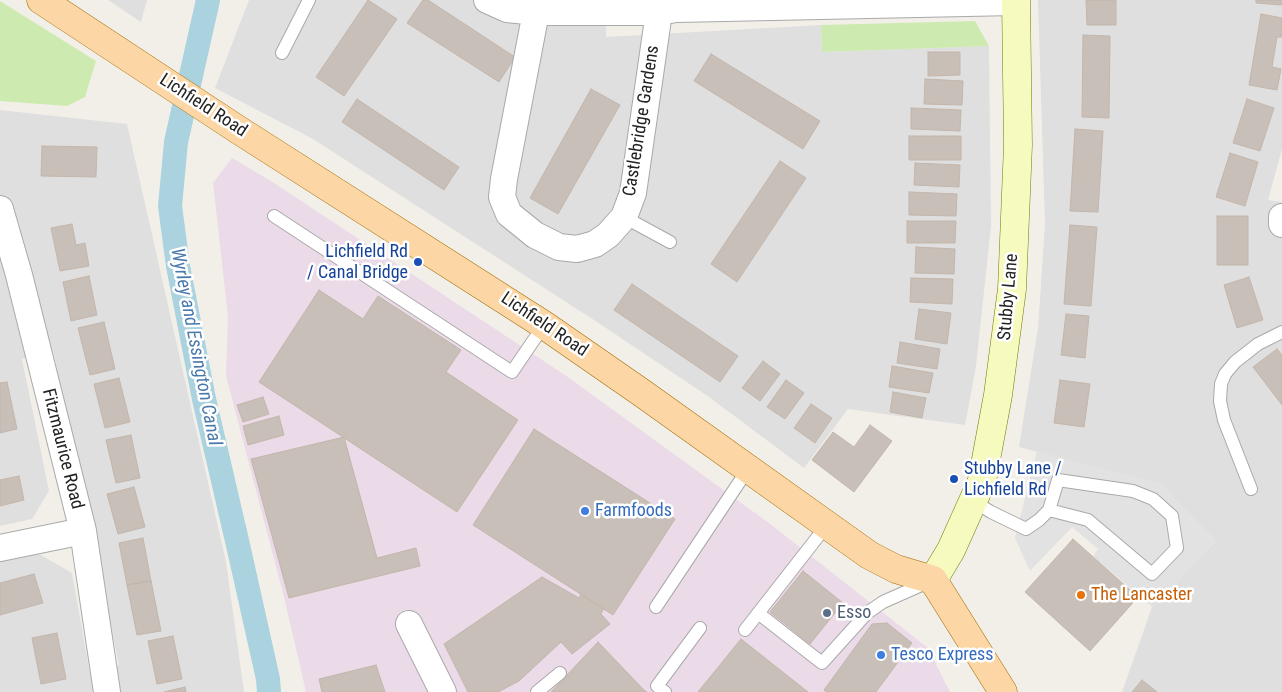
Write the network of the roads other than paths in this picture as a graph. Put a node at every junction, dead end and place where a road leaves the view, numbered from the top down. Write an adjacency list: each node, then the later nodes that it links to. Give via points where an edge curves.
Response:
1 (41, 0): 15 (main road, Lichfield Road)
2 (309, 0): 7 (lane)
3 (487, 0): 6 (street, via 507,9)
4 (1016, 1): 5 (street); 19 (street, Stubby Lane, via 1018,145 1012,289 998,395 982,481)
5 (671, 7): 6 (street); 11 (street, Castlebridge Gardens, via 633,193)
6 (536, 12): 11 (street, Castlebridge Gardens, via 504,179 502,197 509,214 535,235 559,246 577,249 595,244)
7 (282, 53)
8 (0, 209): 14 (street, Fitzmaurice Road)
9 (274, 216): 15 (lane, via 512,372)
10 (1282, 217): 12 (street)
11 (624, 218): 13 (lane)
12 (1282, 224)
13 (670, 242)
14 (10, 278): 22 (street, Fitzmaurice Road)
15 (544, 324): 17 (main road, Lichfield Road)
16 (1282, 332): 18 (lane, via 1258,344 1235,362 1221,384 1224,420)
17 (748, 469): 21 (main road, Lichfield Road); 25 (lane)
18 (1251, 489)
19 (973, 501): 20 (lane, via 1026,529); 24 (street, Stubby Lane, via 951,550)
20 (1049, 510): 20 (lane, via 1058,480 1133,491 1153,499 1172,516 1176,548 1152,574 1088,520)
21 (826, 525): 24 (main road, Lichfield Road, via 869,555 896,569); 26 (lane)
22 (83, 531): 23 (street); 31 (street, Fitzmaurice Road)
23 (0, 548)
24 (933, 580): 26 (lane, via 883,602 867,614 822,664); 35 (main road)
25 (656, 607)
26 (758, 613): 29 (lane)
27 (409, 624): 32 (street)
28 (700, 628): 34 (lane, via 657,686)
29 (745, 630)
30 (560, 672): 33 (lane)
31 (107, 692)
32 (444, 692)
33 (537, 692)
34 (665, 692)
35 (1003, 692)

